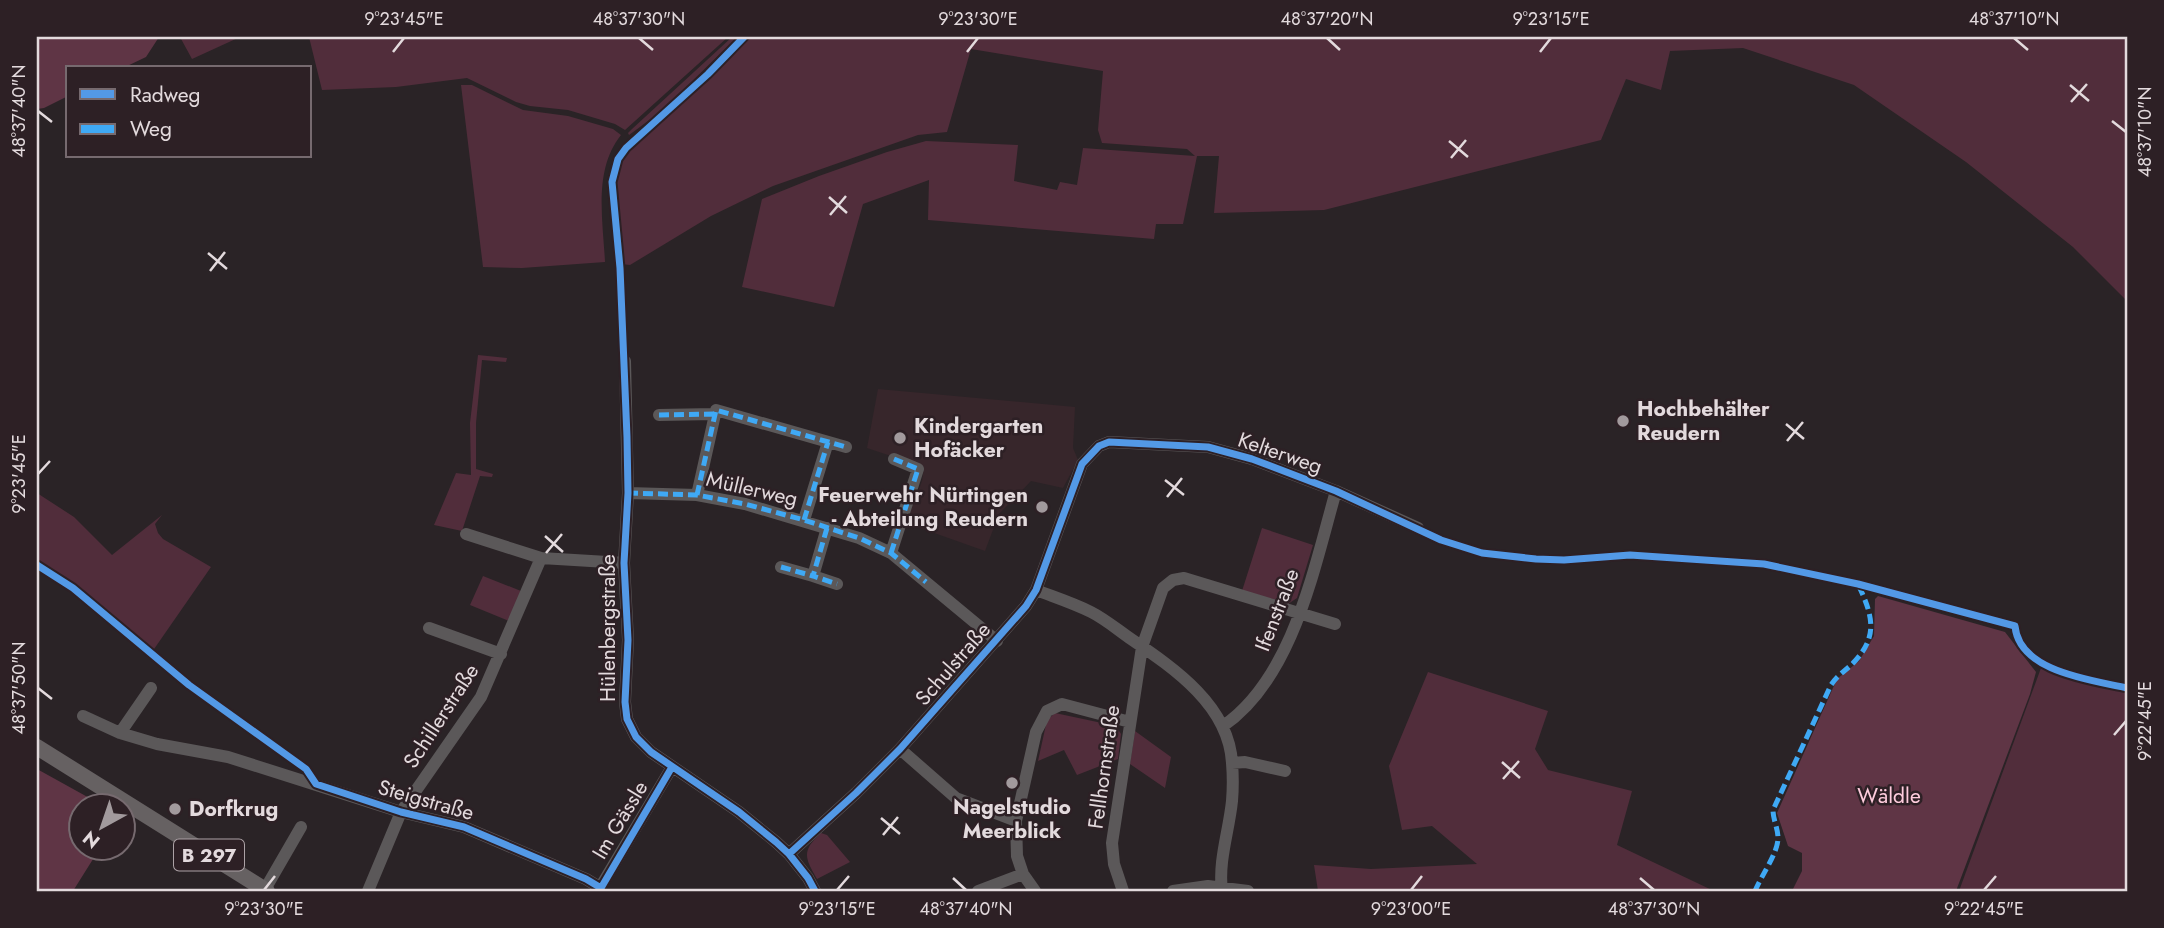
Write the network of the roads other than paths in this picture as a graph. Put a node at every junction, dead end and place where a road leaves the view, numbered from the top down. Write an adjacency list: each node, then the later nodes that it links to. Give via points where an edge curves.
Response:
1 (625, 362): 9 (street, Hülenbergstraße)
2 (715, 414): 3 (street); 4 (street, via 716,410); 10 (street)
3 (659, 415)
4 (828, 442): 5 (street); 11 (street)
5 (845, 447)
6 (1086, 458): 8 (street, Kelterweg, via 1109,442 1208,447); 21 (street, Schulstraße)
7 (894, 459): 15 (street, via 918,469)
8 (1336, 491): 13 (street, Kelterweg); 22 (street, Ifenstraße)
9 (628, 493): 10 (street, Müllerweg); 17 (street, Hülenbergstraße)
10 (697, 495): 11 (street, Müllerweg)
11 (804, 520): 12 (street, Müllerweg)
12 (827, 528): 15 (street, Müllerweg); 19 (street)
13 (1418, 528)
14 (466, 534): 16 (street)
15 (891, 553): 25 (street, Müllerweg)
16 (541, 558): 17 (street); 27 (street, Schillerstraße)
17 (624, 563): 36 (street, Hülenbergstraße, via 627,719 636,737)
18 (781, 567): 19 (street)
19 (813, 576): 20 (street)
20 (837, 584)
21 (1036, 590): 25 (street, Schulstraße); 26 (street, via 1092,613)
22 (1300, 612): 23 (street); 26 (street, Fellhornstraße, via 1184,578 1172,580 1163,588); 31 (street, Ifenstraße, via 1273,673)
23 (1335, 624)
24 (429, 628): 27 (street)
25 (997, 641): 34 (street, Schulstraße)
26 (1142, 647): 30 (street, Fellhornstraße); 31 (street, via 1194,688)
27 (501, 654): 38 (street, Schillerstraße, via 481,697)
28 (151, 688): 32 (street)
29 (83, 716): 32 (street, Steigstraße)
30 (1130, 722): 39 (street, via 1062,704 1047,711 1036,732); 50 (street, Fellhornstraße, via 1112,843)
31 (1223, 726): 35 (street)
32 (120, 733): 38 (street, Steigstraße, via 228,757)
33 (37, 747): 45 (main road, B 297)
34 (900, 749): 39 (street, via 956,798); 41 (street, Schulstraße)
35 (1232, 763): 37 (street); 44 (street)
36 (672, 766): 41 (street, Hülenbergstraße, via 739,811); 43 (street, Im Gässle)
37 (1285, 771)
38 (401, 813): 43 (street, Steigstraße, via 464,827 586,879); 46 (street, Schillerstraße)
39 (1016, 821): 42 (street, via 1017,856)
40 (301, 828): 45 (street)
41 (789, 854): 47 (street, Hülenbergstraße)
42 (1023, 874): 48 (street); 49 (street)
43 (599, 889)
44 (1222, 889): 51 (street); 52 (street)
45 (266, 891)
46 (368, 891)
47 (815, 891)
48 (978, 891)
49 (1035, 891)
50 (1123, 891)
51 (1173, 891)
52 (1248, 891)

